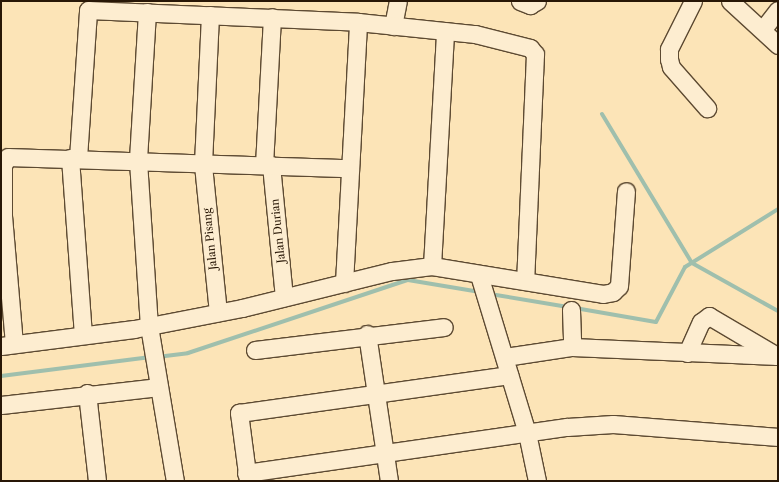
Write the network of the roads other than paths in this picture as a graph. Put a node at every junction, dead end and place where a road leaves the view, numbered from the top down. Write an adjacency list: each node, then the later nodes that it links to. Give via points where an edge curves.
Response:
1 (398, 1): 12 (street)
2 (520, 1): 3 (street, via 530,5)
3 (537, 1)
4 (693, 1): 16 (street, via 669,49 669,59 671,67)
5 (730, 1): 6 (street)
6 (746, 6): 13 (street)
7 (778, 10): 13 (street)
8 (147, 12): 9 (street); 17 (street, via 93,10 85,14); 18 (street)
9 (210, 14): 10 (street); 19 (street, Jalan Pisang)
10 (272, 17): 11 (street); 20 (street, Jalan Durian)
11 (358, 22): 12 (street); 21 (street)
12 (393, 26): 14 (street)
13 (763, 29): 15 (street)
14 (445, 31): 24 (street); 26 (street, via 475,34 530,48 535,54)
15 (778, 45)
16 (707, 108)
17 (74, 158): 18 (street); 23 (street, via 6,158); 34 (street)
18 (138, 161): 19 (street); 31 (street)
19 (203, 165): 20 (street); 30 (street, Jalan Pisang)
20 (268, 165): 21 (street); 28 (street, Jalan Durian)
21 (348, 168): 27 (street)
22 (626, 191): 26 (street, via 619,286 613,292 603,294)
23 (3, 230): 35 (street)
24 (432, 266): 25 (street); 27 (street, via 392,271)
25 (480, 279): 26 (street); 40 (street)
26 (525, 281)
27 (344, 283): 28 (street)
28 (284, 297): 30 (street)
29 (571, 310): 36 (street)
30 (218, 312): 31 (street)
31 (149, 326): 34 (street); 42 (street)
32 (444, 327): 33 (street)
33 (367, 334): 37 (street); 44 (street)
34 (83, 335): 35 (street)
35 (8, 345)
36 (572, 347): 38 (street); 40 (street)
37 (255, 350)
38 (687, 353): 39 (street); 39 (street, via 701,322 709,316)
39 (777, 356)
40 (504, 357): 41 (street)
41 (508, 375): 44 (street); 46 (street)
42 (159, 387): 43 (street); 51 (street)
43 (87, 393): 45 (street); 50 (street)
44 (376, 393): 48 (street); 49 (street, via 239,413)
45 (1, 405)
46 (527, 433): 47 (street, via 613,424); 48 (street); 53 (street)
47 (778, 438)
48 (386, 454): 49 (street); 52 (street)
49 (247, 477)
50 (97, 481)
51 (175, 481)
52 (389, 481)
53 (537, 481)

